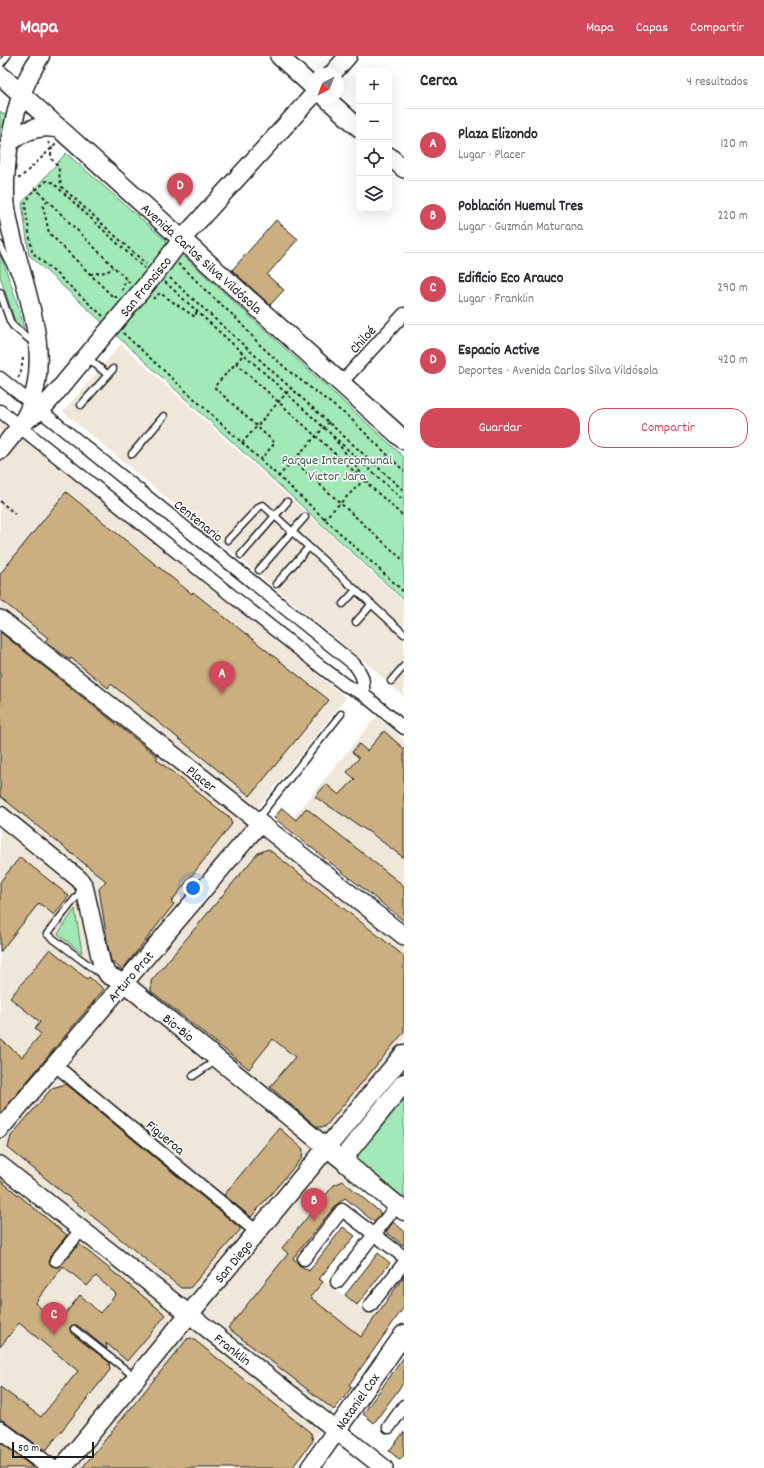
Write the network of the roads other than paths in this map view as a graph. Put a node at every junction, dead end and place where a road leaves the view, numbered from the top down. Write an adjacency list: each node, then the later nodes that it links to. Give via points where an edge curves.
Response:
1 (7, 56): 5 (lane)
2 (280, 56): 8 (street)
3 (348, 56): 6 (street)
4 (37, 60): 7 (main road, via 17,74); 9 (main road)
5 (0, 65)
6 (337, 68)
7 (0, 74): 9 (main road, Avenida Carlos Silva Vildósola)
8 (308, 82)
9 (21, 94): 13 (main road, Avenida Carlos Silva Vildósola); 14 (street)
10 (308, 101): 17 (street, San Francisco)
11 (333, 104): 12 (street)
12 (356, 125)
13 (64, 132): 14 (main road, via 48,127 32,128); 17 (main road, Avenida Carlos Silva Vildósola)
14 (10, 142): 20 (street, via 5,176 7,205)
15 (392, 159): 16 (street)
16 (404, 170)
17 (182, 240): 23 (street, San Francisco); 27 (main road, Avenida Carlos Silva Vildósola)
18 (0, 245): 20 (lane, via 13,272)
19 (0, 292): 22 (lane, via 13,326)
20 (27, 292): 22 (street)
21 (404, 314): 27 (street, Chiloé)
22 (37, 346): 29 (street)
23 (86, 356): 25 (lane); 29 (street, San Francisco)
24 (113, 369): 25 (lane)
25 (108, 375): 28 (lane)
26 (0, 378): 29 (street, Centenario)
27 (341, 383): 33 (main road, Avenida Carlos Silva Vildósola)
28 (81, 405)
29 (35, 407): 32 (street, San Francisco); 53 (street, Centenario, via 354,664 361,672 364,682)
30 (0, 411): 32 (street)
31 (164, 416): 35 (lane)
32 (21, 424): 34 (street, San Francisco); 53 (street, via 313,661)
33 (404, 440)
34 (0, 451)
35 (132, 454)
36 (288, 502): 37 (lane)
37 (275, 516): 39 (lane); 40 (lane, via 261,505); 42 (lane)
38 (305, 517): 39 (lane)
39 (292, 532): 41 (lane); 43 (lane)
40 (228, 540)
41 (309, 547): 44 (lane); 45 (lane)
42 (241, 555)
43 (259, 570)
44 (276, 584)
45 (356, 590): 46 (lane); 47 (lane)
46 (343, 604)
47 (372, 604): 49 (lane); 50 (lane)
48 (0, 619): 57 (street, Placer)
49 (356, 622)
50 (404, 634)
51 (404, 666): 52 (lane)
52 (391, 681)
53 (363, 694): 55 (street)
54 (341, 714): 57 (lane)
55 (404, 728)
56 (0, 815): 58 (street, via 79,879)
57 (258, 821): 59 (street, Placer); 61 (street, Arturo Prat)
58 (84, 886): 60 (street, via 102,965); 60 (lane, via 47,934 95,970)
59 (404, 936)
60 (108, 975): 61 (street, Bio-Bio)
61 (124, 983): 63 (street, Bio-Bio); 64 (street, Arturo Prat)
62 (404, 1054): 68 (main road, San Diego)
63 (218, 1059): 65 (lane); 68 (street, Bio-Bio)
64 (55, 1064): 67 (street, Arturo Prat); 73 (street, Figueroa)
65 (193, 1076)
66 (404, 1083): 69 (main road, via 348,1152)
67 (0, 1129)
68 (327, 1147): 69 (street, Bio-Bio); 73 (main road, San Diego)
69 (347, 1164): 71 (main road, Bio-Bio)
70 (0, 1165): 72 (street, Franklin)
71 (400, 1208): 74 (street)
72 (82, 1229): 77 (street); 81 (street, Franklin)
73 (257, 1232): 81 (main road, San Diego, via 239,1258)
74 (374, 1234): 75 (street); 76 (street, via 342,1210); 79 (street)
75 (404, 1257)
76 (304, 1259)
77 (56, 1260)
78 (404, 1263): 80 (street)
79 (338, 1282)
80 (370, 1306)
81 (189, 1314): 84 (main road, San Diego); 88 (street, Franklin)
82 (74, 1329): 84 (lane)
83 (404, 1334): 88 (main road, Nataniel Cox)
84 (136, 1378): 90 (main road, San Diego)
85 (404, 1406): 86 (street)
86 (389, 1427)
87 (0, 1430): 89 (street)
88 (336, 1430): 91 (main road, Nataniel Cox); 92 (street, Franklin)
89 (51, 1468)
90 (62, 1468)
91 (310, 1468)
92 (384, 1468)

